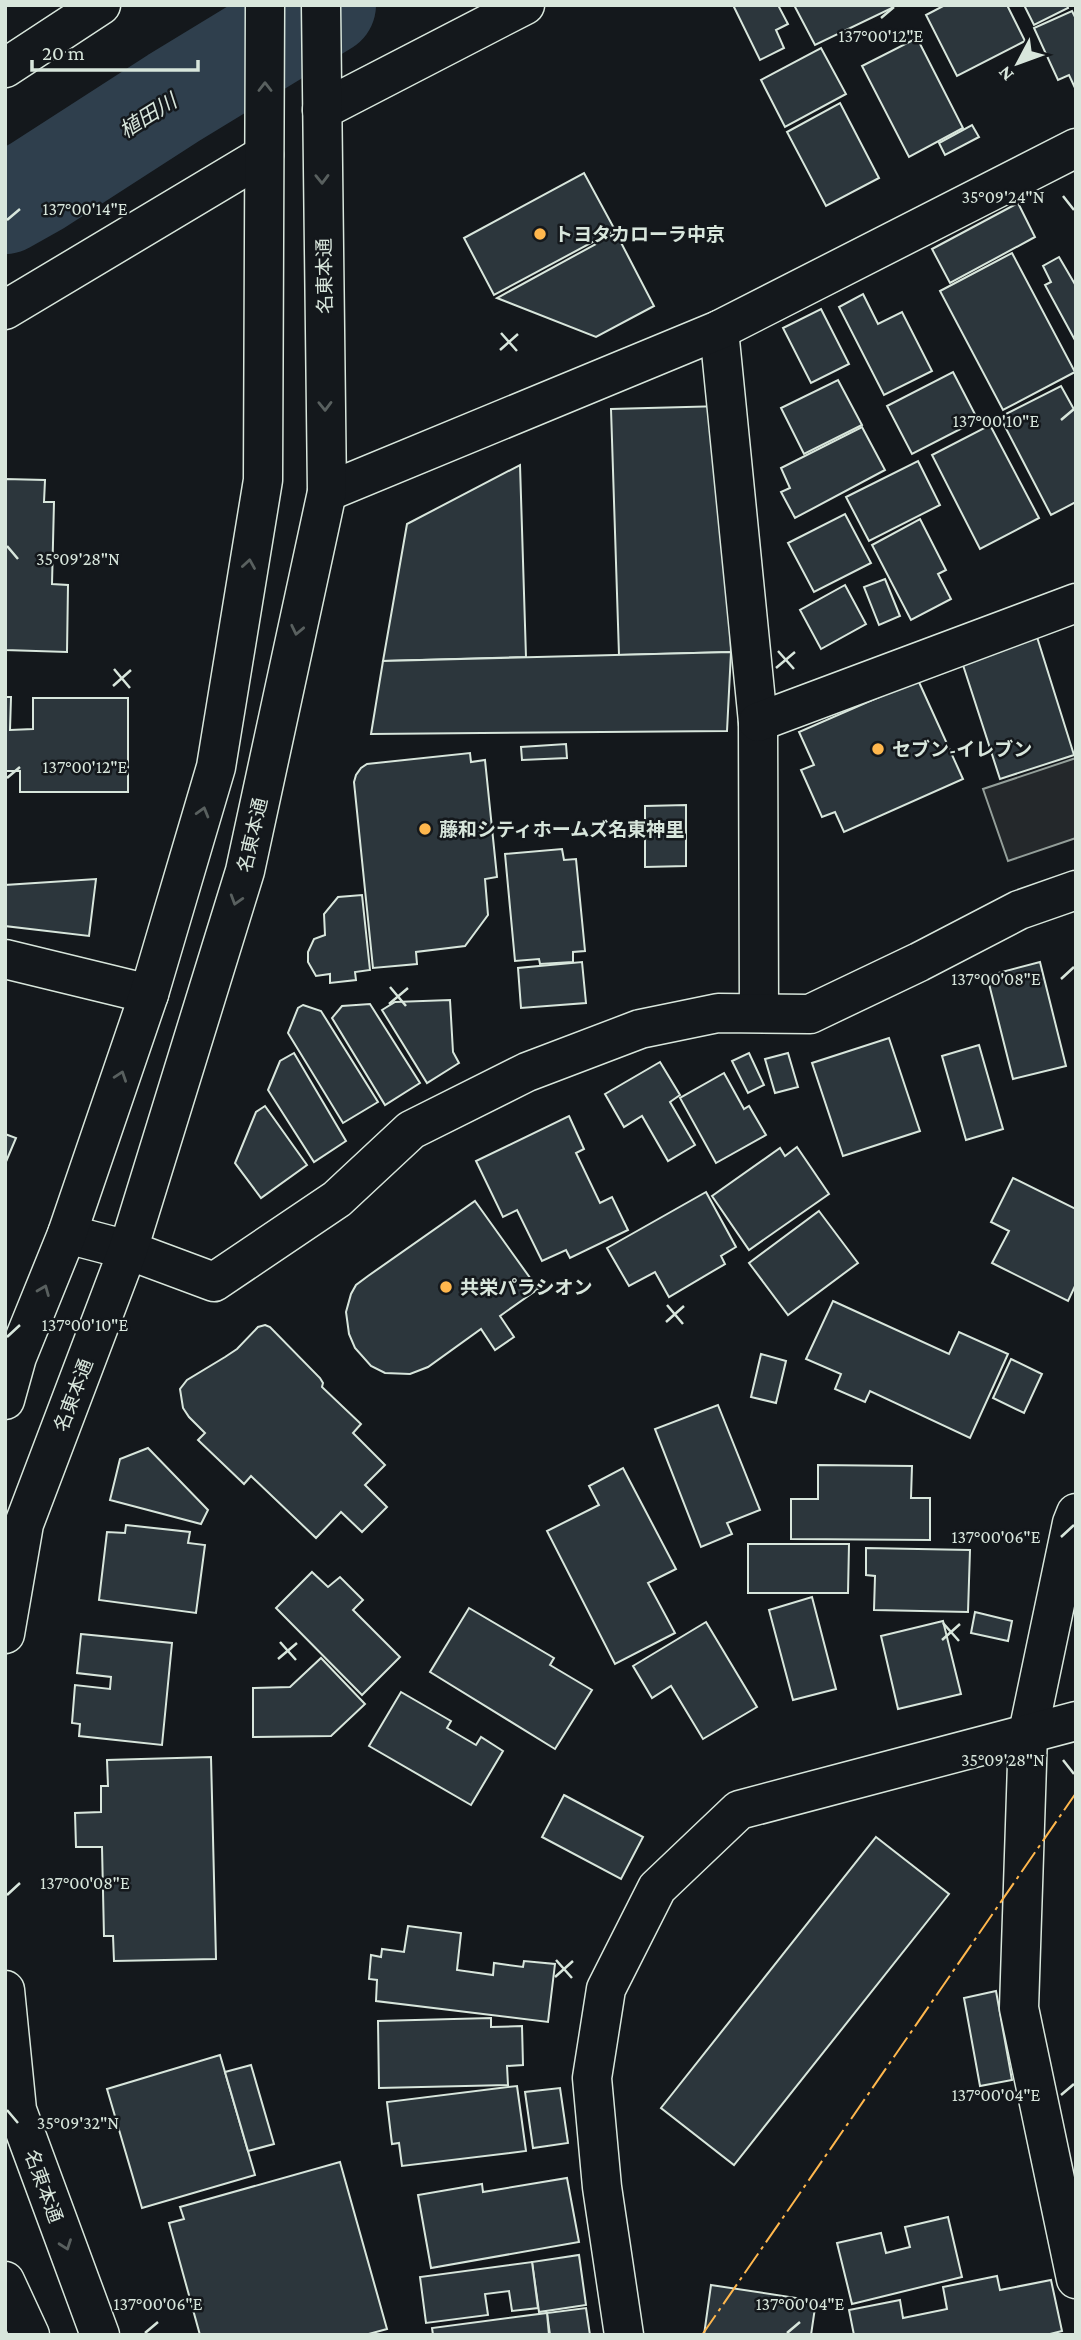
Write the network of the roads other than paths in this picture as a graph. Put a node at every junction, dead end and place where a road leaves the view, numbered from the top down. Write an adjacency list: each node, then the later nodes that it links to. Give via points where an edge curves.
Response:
1 (101, 5): 5 (street)
2 (265, 5): 8 (street, one-way to 2)
3 (321, 5): 6 (street, 名東本通)
4 (525, 5): 6 (street)
5 (5, 68)
6 (322, 110): 11 (street, 名東本通, one-way to 11)
7 (1076, 148): 10 (street)
8 (264, 155): 9 (street); 16 (street, one-way to 8, via 216,767 262,480)
9 (5, 310)
10 (719, 330): 11 (street); 13 (street)
11 (327, 492): 19 (street, 名東本通, one-way to 19, via 245,871)
12 (1076, 603): 13 (street)
13 (758, 722): 17 (street)
14 (1076, 890): 17 (street, via 1019,910 810,1014)
15 (5, 958): 16 (street)
16 (149, 994): 18 (street, one-way to 16)
17 (759, 1012): 19 (street, via 718,1013 640,1029 515,1078 411,1130 337,1199 214,1282)
18 (67, 1234): 19 (street); 20 (street, one-way to 18, via 17,1357)
19 (128, 1250): 22 (street, 名東本通, via 23,1524)
20 (5, 1400)
21 (1076, 1513): 24 (street)
22 (5, 1634)
23 (1076, 1721): 24 (street)
24 (1028, 1733): 26 (street, via 1018,2008); 30 (street, via 739,1811 657,1888 606,1989 592,2078 602,2187)
25 (5, 1990): 29 (street, 名東本通, one-way to 29, via 16,2110)
26 (1076, 2279)
27 (5, 2281): 28 (street)
28 (30, 2335)
29 (100, 2335)
30 (624, 2335)

